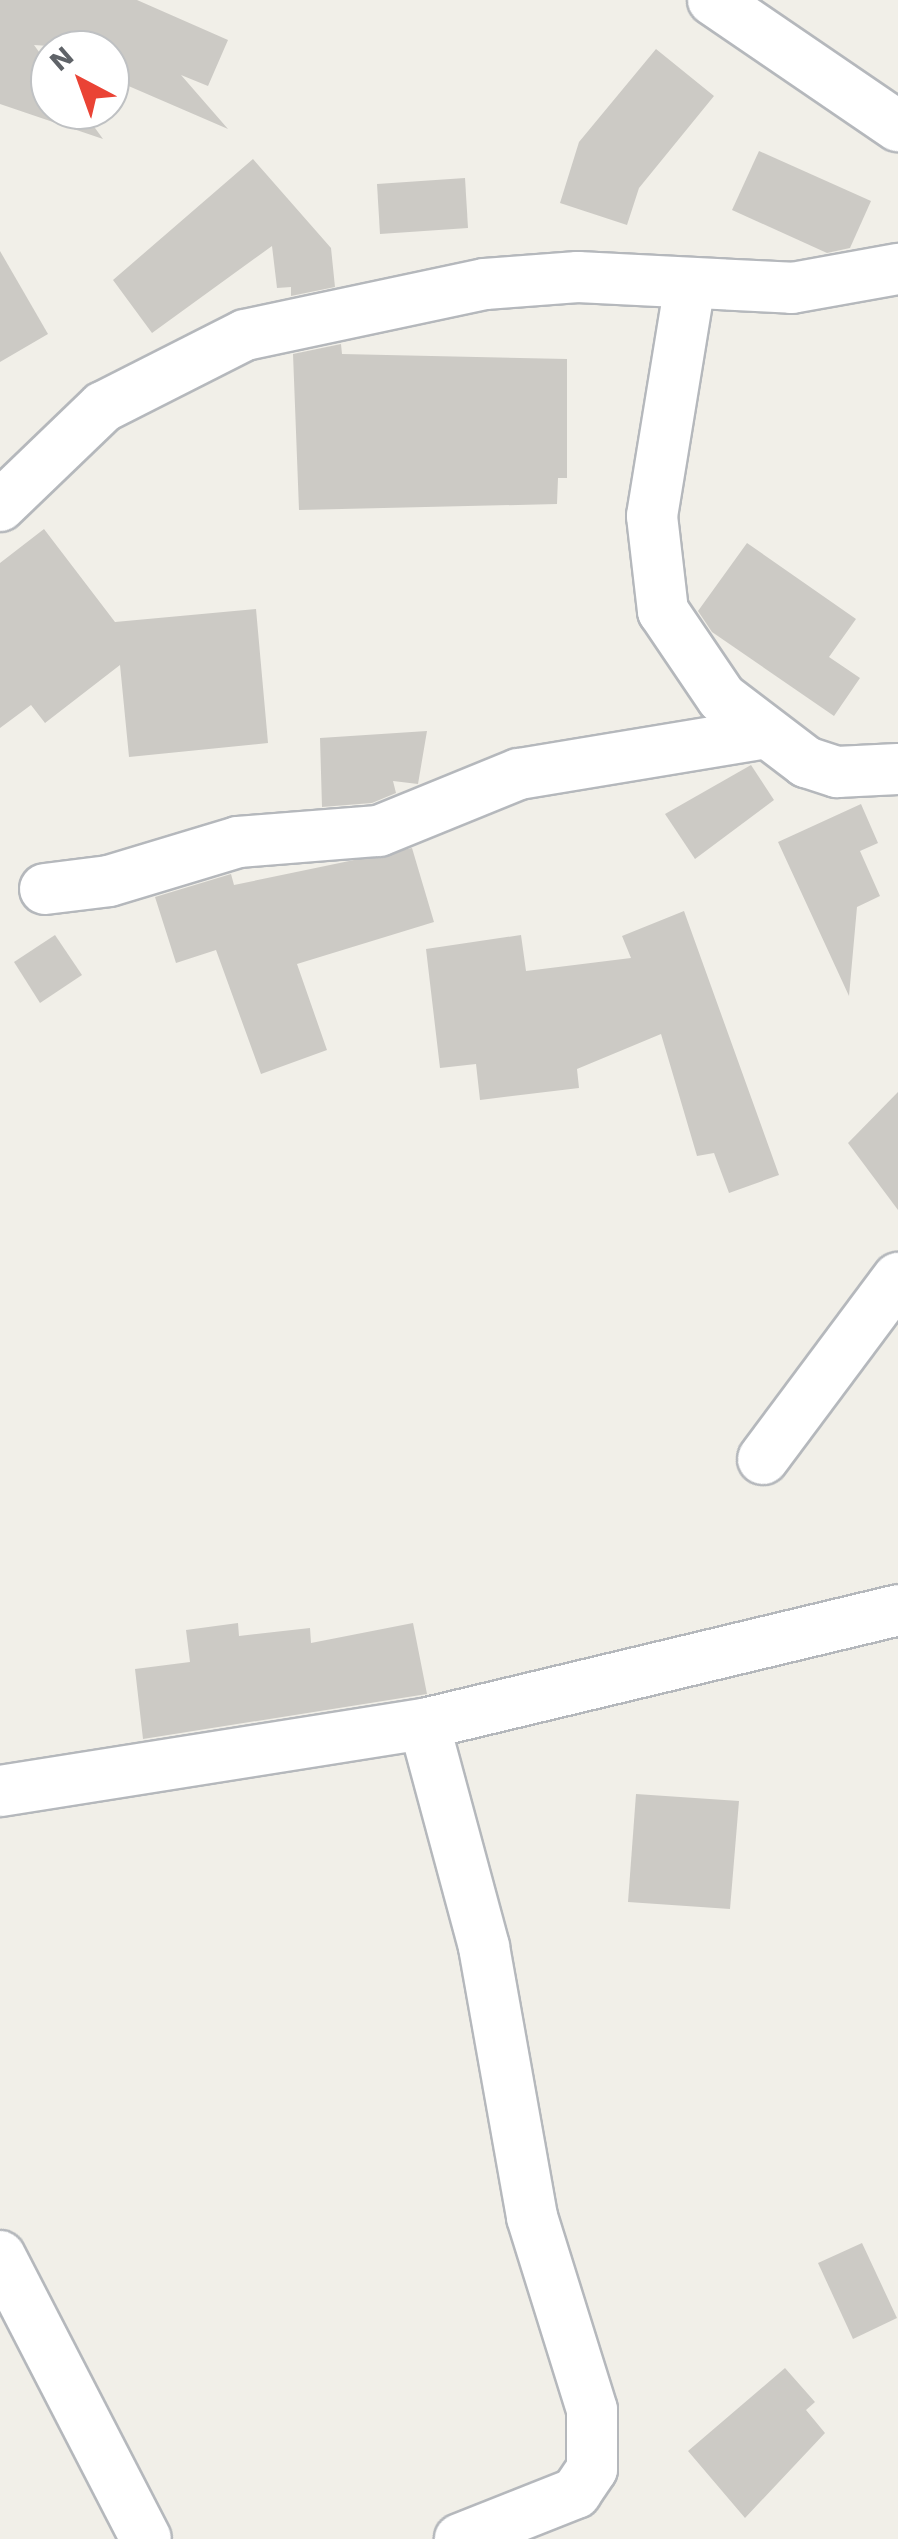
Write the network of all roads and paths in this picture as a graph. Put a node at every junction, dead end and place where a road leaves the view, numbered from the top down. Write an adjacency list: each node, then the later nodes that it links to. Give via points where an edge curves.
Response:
1 (713, 0): 2 (street)
2 (898, 126)
3 (898, 269): 4 (street, via 831,286)
4 (690, 284): 5 (street, via 578,277 485,284 245,336 103,407); 6 (street, via 652,516 656,582 679,639 722,698)
5 (0, 506)
6 (766, 733): 7 (street, via 837,772); 8 (street, via 519,774 379,831 238,842 109,881)
7 (898, 769)
8 (45, 889)
9 (898, 1278): 10 (street)
10 (763, 1458)
11 (898, 1610): 12 (street)
12 (424, 1724): 13 (street); 16 (street, via 484,1947 532,2217 592,2410 592,2469 576,2493)
13 (0, 1791)
14 (0, 2256): 15 (street)
15 (146, 2539)
16 (460, 2539)

